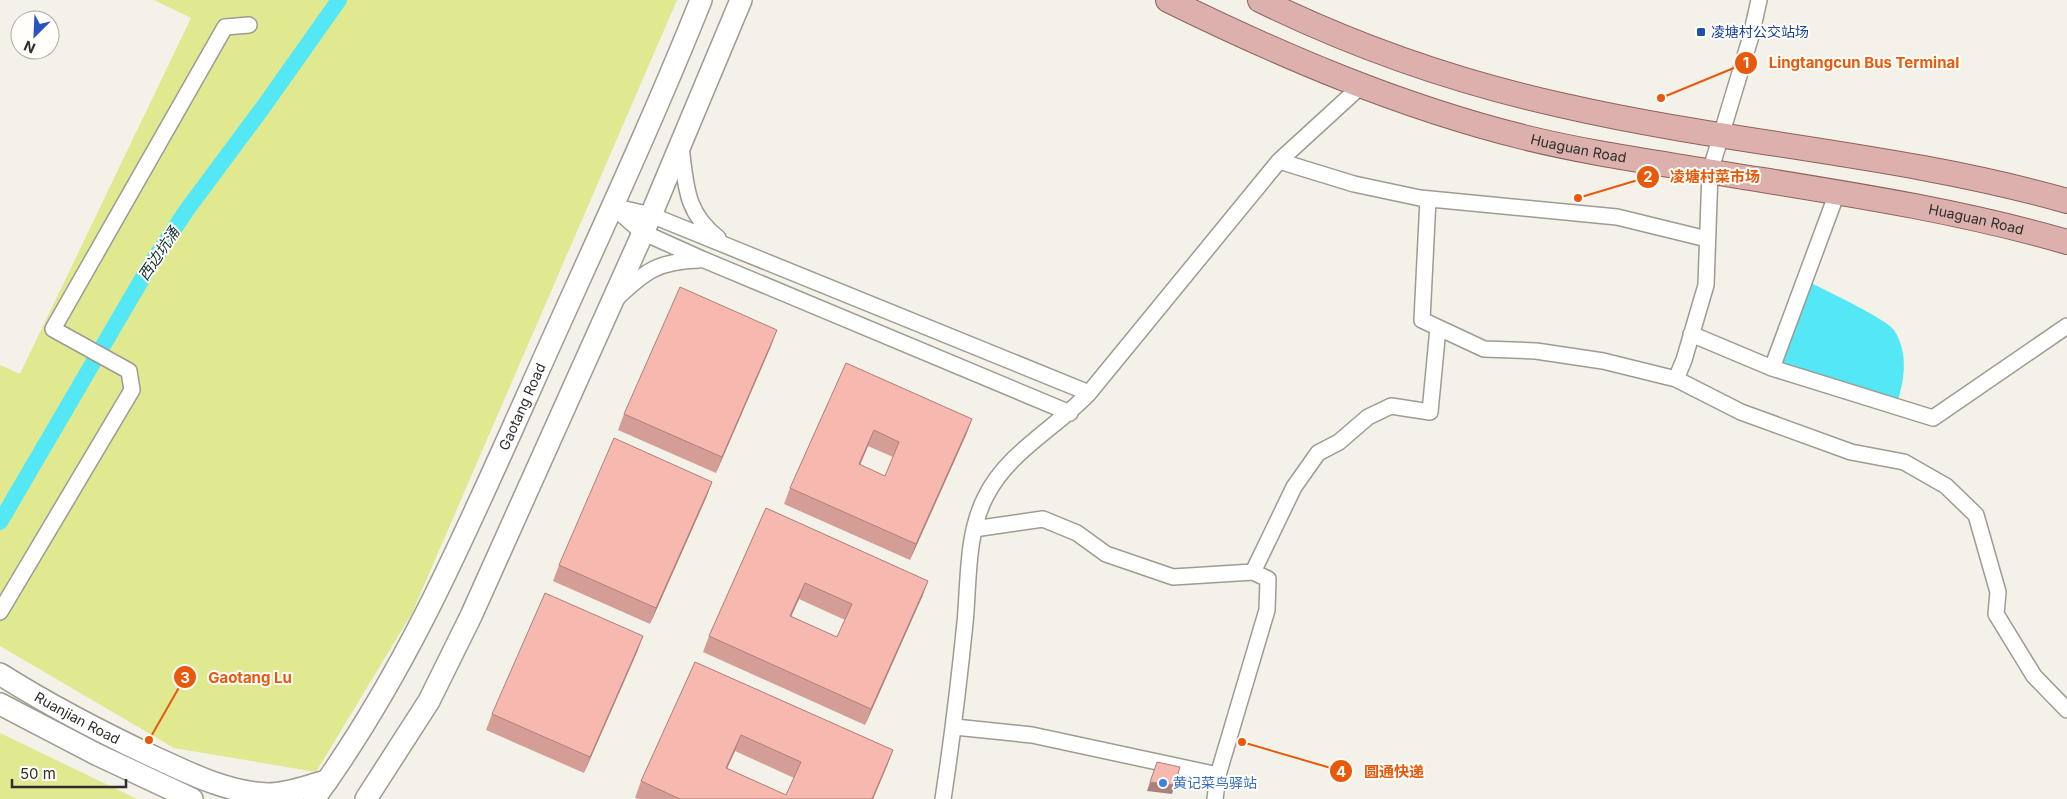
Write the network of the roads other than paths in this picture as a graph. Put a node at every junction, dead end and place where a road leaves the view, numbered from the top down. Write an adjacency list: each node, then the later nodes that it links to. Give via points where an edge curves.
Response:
1 (701, 0): 15 (street, Gaotang Road)
2 (741, 0): 9 (street)
3 (1168, 0): 7 (main road, Huaguan Road, via 1260,44)
4 (1260, 0): 8 (main road, via 1377,50 1475,82 1564,106)
5 (1759, 0): 8 (street)
6 (249, 24): 31 (street, via 225,26 53,329 127,370 132,390)
7 (1361, 86): 10 (street); 11 (main road, Huaguan Road, via 1445,115 1524,137 1590,152)
8 (1720, 135): 11 (street); 14 (main road, via 1868,157 1990,181)
9 (681, 145): 16 (street); 19 (street, via 690,202 698,219)
10 (1279, 161): 13 (street, via 1354,184); 27 (street)
11 (1710, 172): 12 (main road, Huaguan Road); 17 (street)
12 (1837, 192): 18 (main road, Huaguan Road, via 1950,214); 25 (street)
13 (1428, 199): 17 (street, via 1617,217); 23 (street, via 1422,320)
14 (2067, 201)
15 (612, 206): 16 (street); 38 (street, Gaotang Road, via 430,608 394,674)
16 (647, 224): 19 (street); 20 (street); 21 (street)
17 (1708, 239): 24 (street, via 1706,285)
18 (2067, 242)
19 (729, 246): 27 (street)
20 (702, 259): 21 (street, via 678,260 652,268); 28 (street)
21 (610, 304): 42 (street, via 471,616 429,701)
22 (2067, 326): 25 (street, via 1933,418)
23 (1438, 328): 26 (street, via 1484,349 1536,351 1584,358); 30 (street, via 1430,412 1391,406 1368,417 1339,442 1318,453 1294,487)
24 (1691, 334): 25 (street); 26 (street)
25 (1772, 368)
26 (1676, 379): 34 (street, via 1741,412 1842,449 1904,462 1946,486 1976,515 1998,592 1996,614 2034,676)
27 (1089, 393): 28 (street)
28 (1070, 413): 29 (street, via 1014,458 986,496)
29 (974, 529): 30 (street, via 1043,520 1077,532 1106,554 1173,577); 35 (street)
30 (1253, 572): 37 (street, via 1268,579 1267,610)
31 (0, 612)
32 (0, 674): 36 (street, Ruanjian Road, via 83,723)
33 (0, 704): 39 (street, Ruanjian Road, via 98,756)
34 (2067, 710)
35 (954, 727): 37 (street, via 1032,735); 43 (street)
36 (176, 767): 38 (street, Ruanjian Road, via 218,784 269,794 292,792); 39 (street)
37 (1218, 775): 44 (street)
38 (327, 781): 41 (street, Gaotang Road)
39 (167, 787): 40 (street, Ruanjian Road)
40 (192, 799)
41 (314, 799)
42 (366, 799)
43 (943, 799)
44 (1215, 799)

